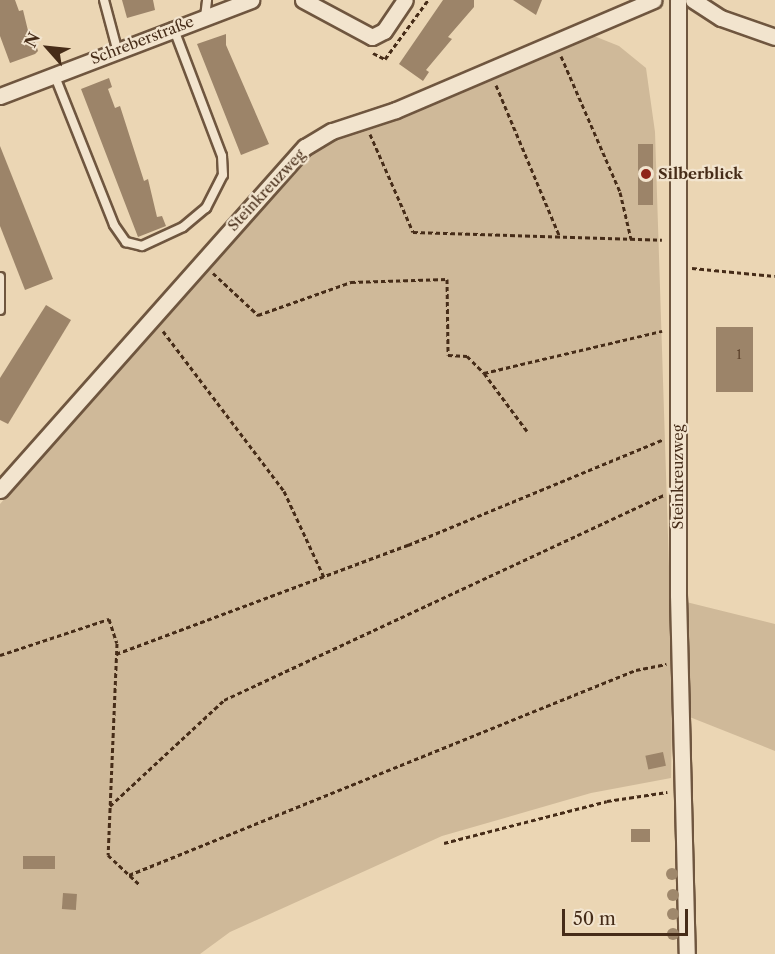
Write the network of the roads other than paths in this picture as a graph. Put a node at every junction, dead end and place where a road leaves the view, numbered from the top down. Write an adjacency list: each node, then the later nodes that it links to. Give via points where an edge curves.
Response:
1 (104, 0): 12 (lane)
2 (207, 0): 9 (lane)
3 (251, 0): 9 (street, Schreberstraße)
4 (303, 0): 5 (street, via 372,37 384,31)
5 (405, 0)
6 (654, 0): 17 (street, Steinkreuzweg, via 304,147)
7 (678, 0): 18 (street, Steinkreuzweg, via 678,489)
8 (693, 0): 11 (street, via 721,18)
9 (206, 17): 10 (street, Schreberstraße)
10 (172, 26): 12 (street, Schreberstraße); 13 (lane, via 222,156 223,175 206,208 183,227 142,246 126,242 114,225)
11 (775, 37)
12 (117, 49): 13 (street, Schreberstraße)
13 (54, 74): 14 (street, Schreberstraße)
14 (1, 92)
15 (0, 278): 16 (lane)
16 (0, 310)
17 (0, 490)
18 (687, 954)

